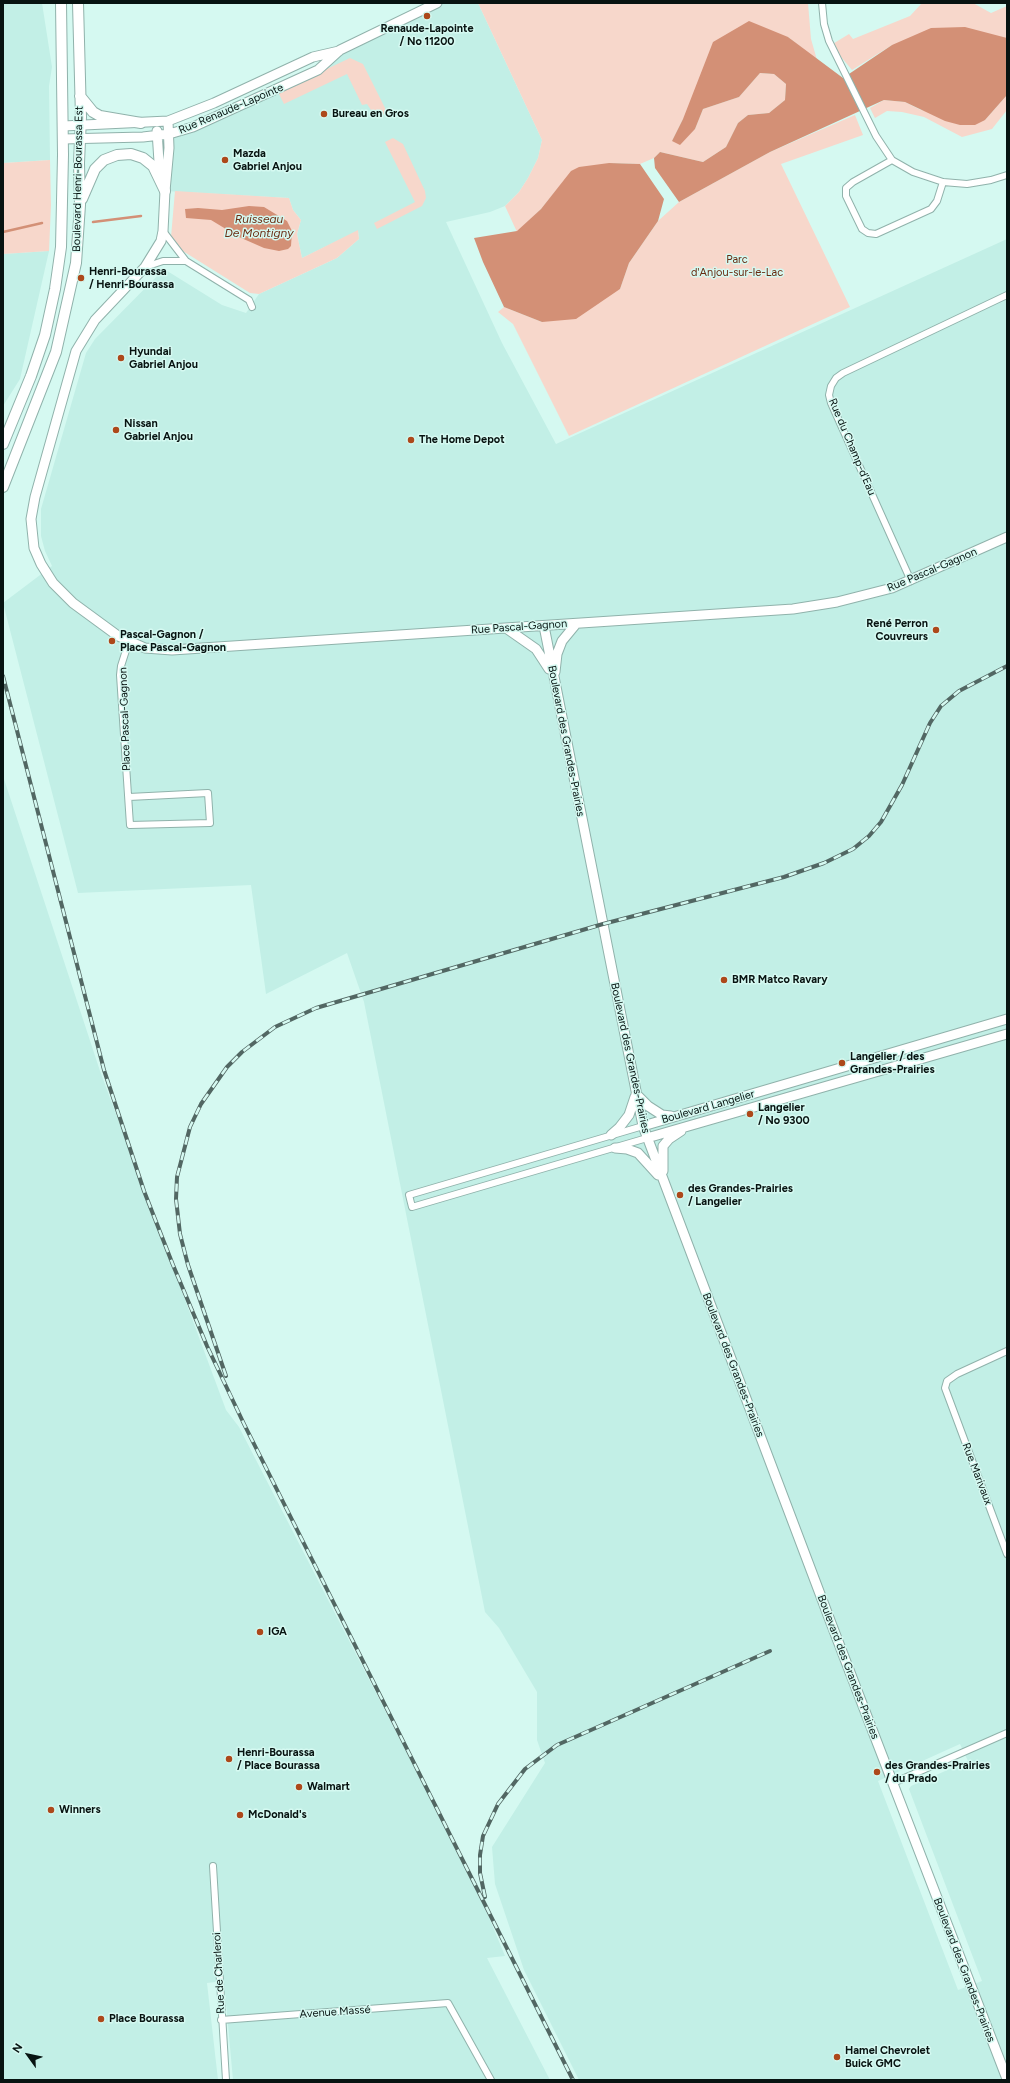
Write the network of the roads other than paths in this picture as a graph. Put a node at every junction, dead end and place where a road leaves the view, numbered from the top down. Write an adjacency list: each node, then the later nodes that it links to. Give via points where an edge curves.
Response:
1 (61, 3): 10 (main road, Boulevard Henri-Bourassa Est)
2 (78, 3): 6 (main road, Boulevard Henri-Bourassa Est)
3 (437, 3): 5 (main road, Rue Renaude-Lapointe)
4 (822, 3): 16 (street, via 824,24 833,48 882,147)
5 (340, 50): 7 (main road, Rue Renaude-Lapointe, via 313,57 214,103); 12 (main road, Rue Renaude-Lapointe, via 318,70 193,127)
6 (80, 96): 9 (main road, via 90,110 100,116); 11 (main road, Boulevard Henri-Bourassa Est)
7 (168, 120): 8 (main road, Rue Renaude-Lapointe); 12 (main road)
8 (157, 122): 9 (main road, Rue Renaude-Lapointe); 13 (main road)
9 (141, 123): 11 (main road, Rue Renaude-Lapointe)
10 (63, 126): 11 (main road, Rue Renaude-Lapointe); 15 (main road, Boulevard Henri-Bourassa Est)
11 (80, 126): 14 (main road, Boulevard Henri-Bourassa Est)
12 (169, 134): 13 (main road, Rue Renaude-Lapointe); 19 (main road)
13 (157, 136): 14 (main road, Rue Renaude-Lapointe); 19 (main road)
14 (80, 138): 15 (main road, Rue Renaude-Lapointe); 20 (main road, Boulevard Henri-Bourassa Est)
15 (63, 139): 26 (main road, Boulevard Henri-Bourassa Est, via 61,247 52,304 36,363)
16 (892, 160): 18 (street, via 913,172); 18 (street, via 846,188 846,196 862,229 868,233 876,234 931,209 937,202)
17 (1007, 175): 18 (street, via 967,184)
18 (943, 182)
19 (165, 191): 20 (main road, via 153,166 143,158 131,154 117,155 104,160 95,169); 21 (main road)
20 (80, 204): 27 (main road, Boulevard Henri-Bourassa Est, via 76,263 58,343 45,383)
21 (164, 231): 22 (street); 23 (main road, via 157,249)
22 (186, 261): 23 (street, via 163,261); 25 (street, via 249,300)
23 (145, 267): 33 (main road, Rue Pascal-Gagnon, via 96,320 81,340 72,360 35,497 32,519 34,548 53,583 73,603 118,636)
24 (1007, 295): 29 (street, Rue du Champ-d'Eau, via 843,373 831,386 831,403)
25 (252, 307)
26 (3, 444)
27 (3, 487)
28 (1007, 537): 29 (main road, Rue Pascal-Gagnon)
29 (911, 581): 30 (main road, Rue Pascal-Gagnon, via 862,597 793,609)
30 (576, 624): 31 (main road, Rue Pascal-Gagnon); 34 (main road, via 557,654)
31 (544, 626): 32 (main road, Rue Pascal-Gagnon); 34 (main road, Boulevard des Grandes-Prairies)
32 (506, 628): 33 (main road, Rue Pascal-Gagnon, via 172,650 145,648); 34 (main road, via 536,649)
33 (129, 641): 35 (street, Place Pascal-Gagnon, via 120,675)
34 (554, 678): 38 (main road, Boulevard des Grandes-Prairies)
35 (129, 797): 35 (street, Place Pascal-Gagnon, via 130,825 210,823 208,793)
36 (1007, 1019): 39 (main road, Boulevard Langelier)
37 (1007, 1034): 40 (main road, Boulevard Langelier)
38 (636, 1094): 39 (main road, via 662,1115); 41 (main road, Boulevard des Grandes-Prairies); 42 (main road, via 629,1115)
39 (674, 1117): 41 (main road, Boulevard Langelier)
40 (694, 1124): 43 (main road, Boulevard Langelier); 45 (main road, via 675,1134 664,1146 662,1164)
41 (643, 1126): 42 (street, Boulevard Langelier); 43 (main road, Boulevard des Grandes-Prairies)
42 (611, 1136): 44 (street, Boulevard Langelier, via 409,1195 412,1207)
43 (647, 1138): 44 (street, Boulevard Langelier); 45 (main road, Boulevard des Grandes-Prairies)
44 (615, 1148): 45 (main road, via 638,1152)
45 (665, 1187): 49 (main road, Boulevard des Grandes-Prairies)
46 (1007, 1351): 47 (street, Rue Marivaux, via 951,1377 947,1381 946,1394)
47 (1007, 1554)
48 (1007, 1733): 49 (street)
49 (893, 1783): 52 (main road, Boulevard des Grandes-Prairies)
50 (213, 1866): 51 (street, Rue de Charleroi)
51 (221, 2020): 53 (street, Rue de Charleroi); 54 (street, Avenue Massé, via 448,2003)
52 (1007, 2079)
53 (226, 2080)
54 (491, 2080)

